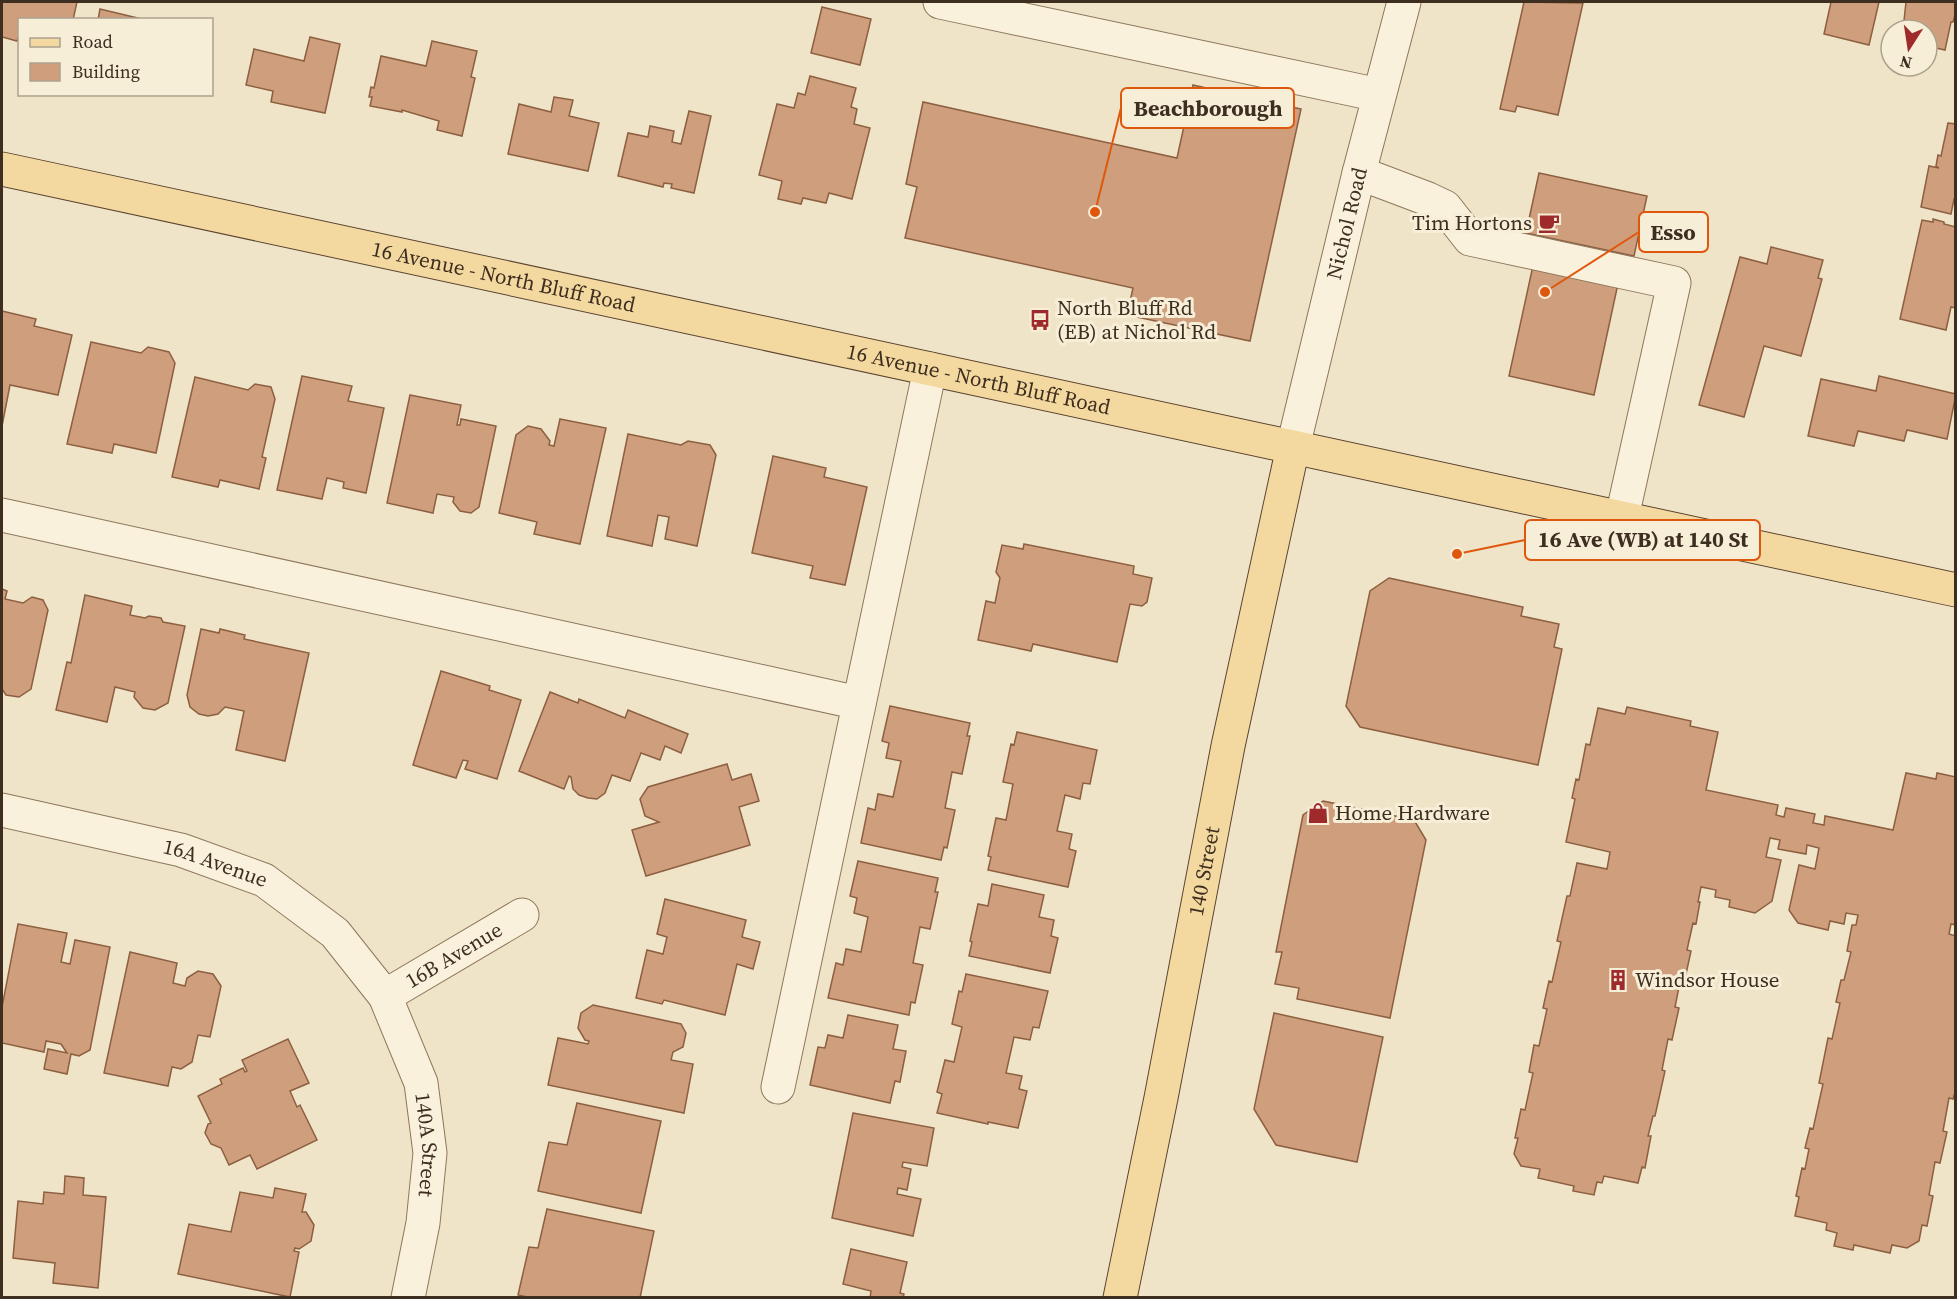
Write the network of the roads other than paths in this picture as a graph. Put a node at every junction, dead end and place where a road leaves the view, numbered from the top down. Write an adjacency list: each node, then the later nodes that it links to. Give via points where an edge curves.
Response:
1 (940, 2): 3 (street)
2 (1404, 2): 3 (street, Nichol Road)
3 (1379, 95): 5 (street, Nichol Road)
4 (2, 169): 6 (main road, 16 Avenue - North Bluff Road)
5 (1359, 173): 7 (street, Nichol Road); 9 (street, via 1445,207 1470,239 1674,283)
6 (930, 369): 7 (main road, 16 Avenue - North Bluff Road); 11 (street)
7 (1293, 447): 9 (main road, 16 Avenue - North Bluff Road); 17 (main road, 140 Street, via 1232,724)
8 (2, 514): 11 (street)
9 (1622, 517): 10 (main road, 16 Avenue - North Bluff Road)
10 (1956, 590)
11 (859, 703): 15 (street)
12 (2, 810): 14 (street, 16A Avenue, via 181,850 264,880 335,933)
13 (522, 915): 14 (street, 16B Avenue)
14 (385, 996): 16 (street, 140A Street, via 421,1083 430,1153 423,1223)
15 (778, 1087)
16 (408, 1298)
17 (1120, 1298)

